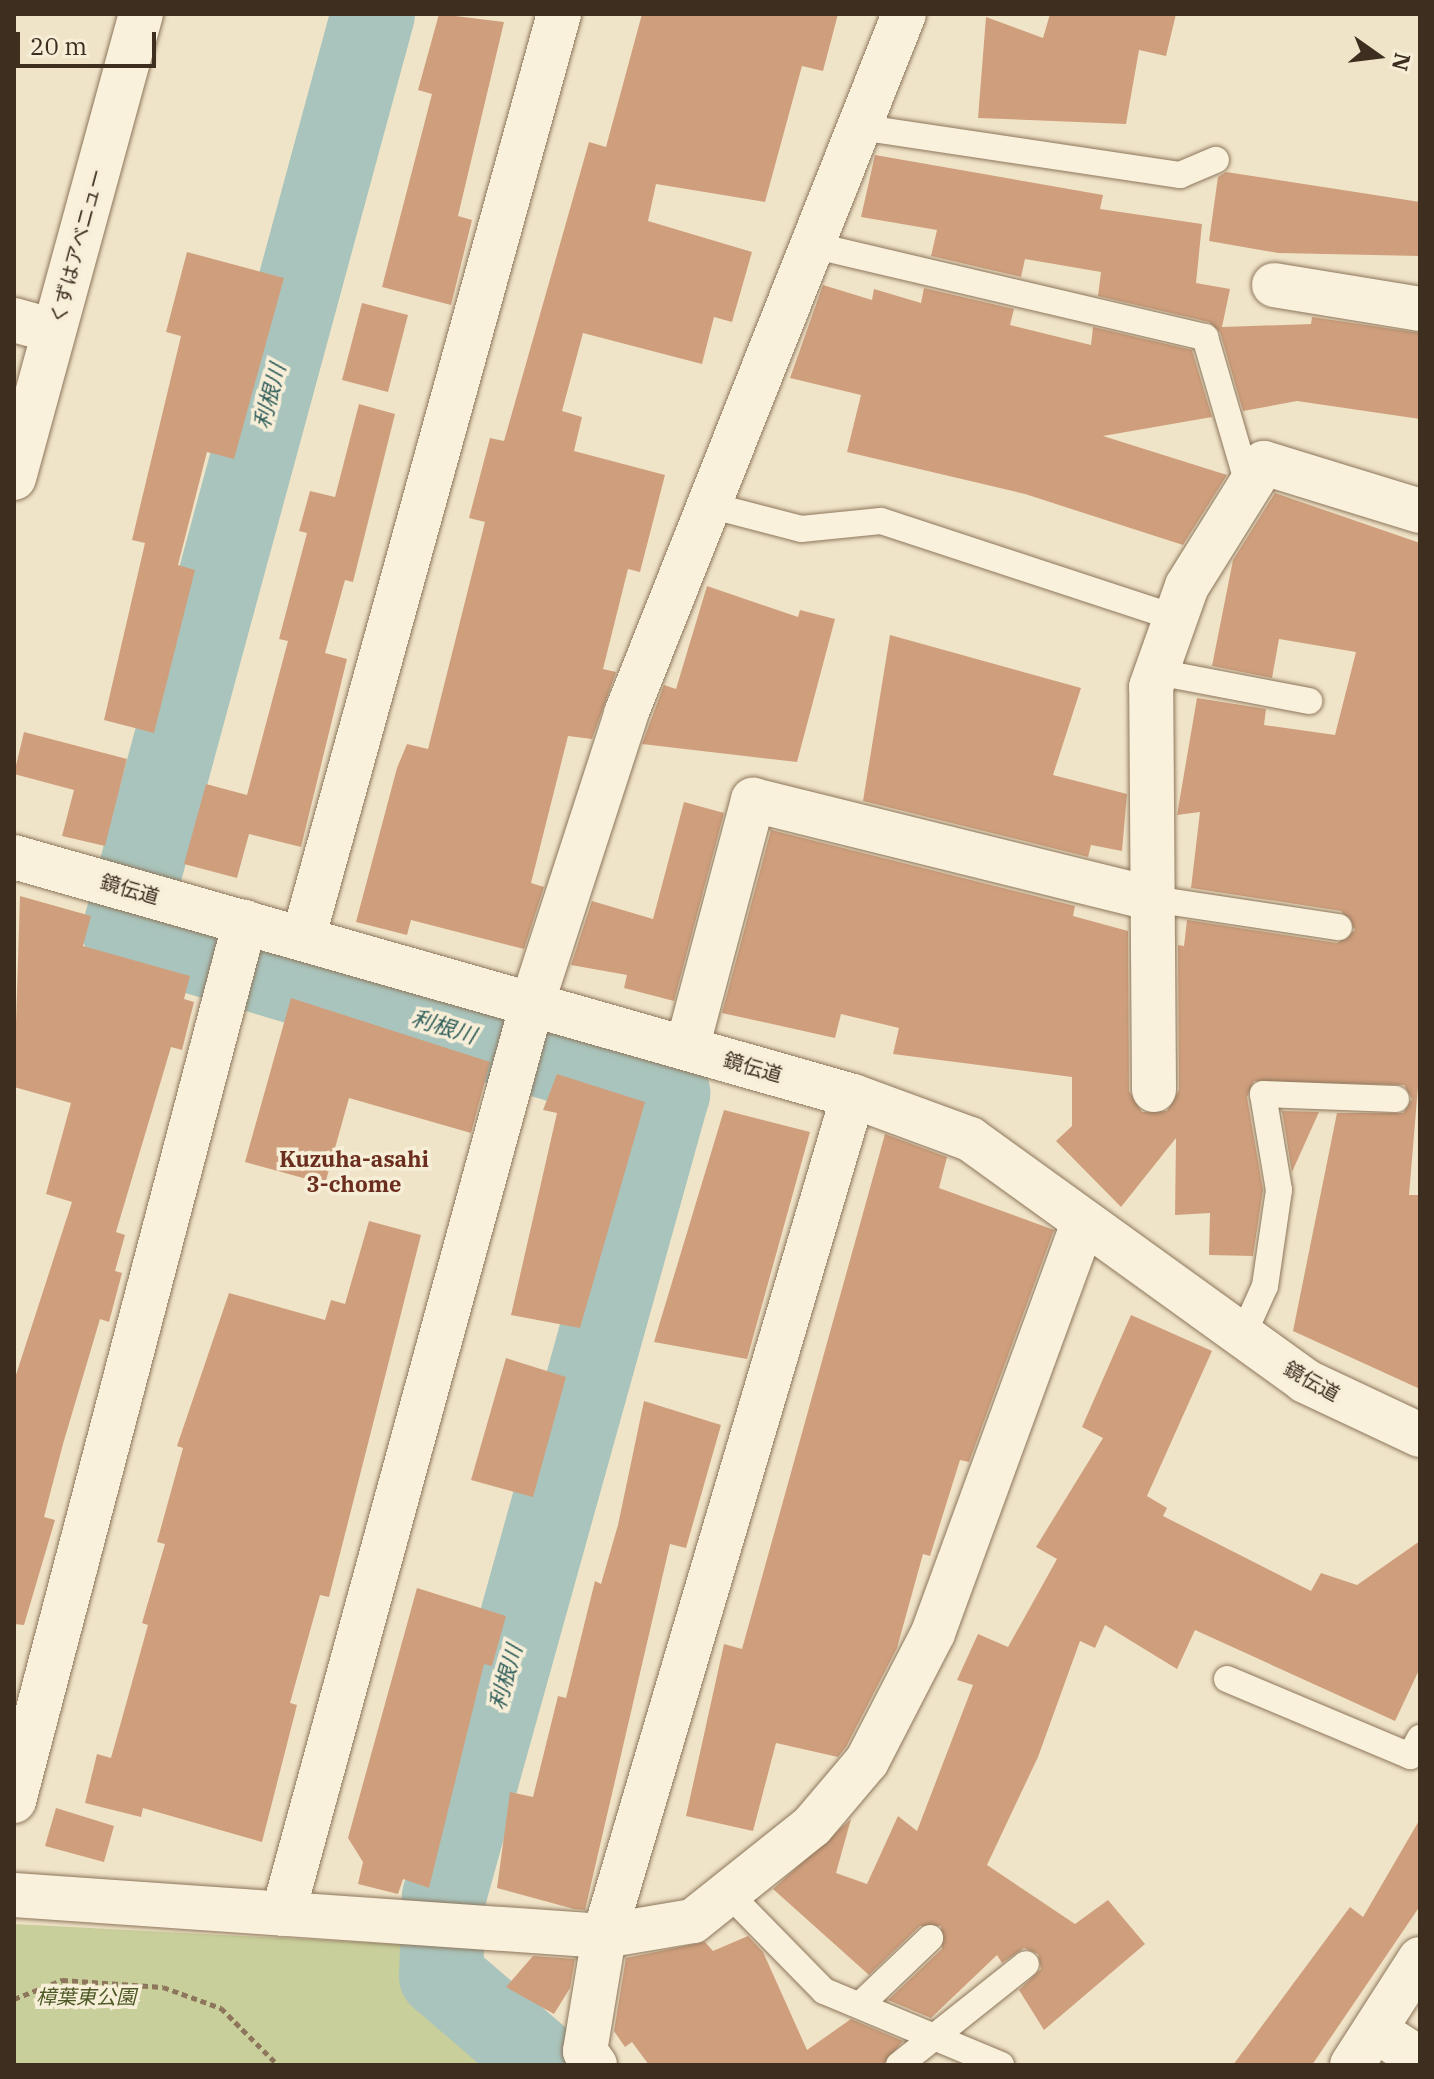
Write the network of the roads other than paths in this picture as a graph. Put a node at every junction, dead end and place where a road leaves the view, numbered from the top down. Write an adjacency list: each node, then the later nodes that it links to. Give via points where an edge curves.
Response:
1 (141, 14): 9 (street, くずはアベニュー)
2 (559, 14): 21 (street)
3 (904, 14): 4 (street)
4 (859, 127): 5 (lane, via 1180,175); 6 (street)
5 (1216, 160)
6 (812, 245): 11 (lane, via 1205,337); 12 (street)
7 (1274, 285): 8 (street, via 1328,275)
8 (1420, 309)
9 (34, 325): 10 (street, くずはアベニュー)
10 (14, 478)
11 (1249, 487): 13 (street, via 1264,463); 14 (street, via 1187,586)
12 (709, 505): 14 (lane, via 801,529 881,521); 22 (street, via 626,714)
13 (1420, 511)
14 (1176, 618): 15 (street)
15 (1157, 672): 16 (lane); 18 (street)
16 (1309, 701)
17 (14, 857): 19 (street, 鏡伝道)
18 (1153, 899): 20 (lane); 23 (street, via 753,800); 24 (street)
19 (245, 922): 21 (street, 鏡伝道); 32 (street)
20 (1339, 927)
21 (303, 939): 22 (street, 鏡伝道)
22 (532, 1004): 23 (street, 鏡伝道); 35 (street)
23 (687, 1048): 25 (street, 鏡伝道)
24 (1154, 1090)
25 (853, 1096): 27 (street, 鏡伝道, via 970,1139); 36 (street)
26 (1396, 1099): 28 (lane, via 1263,1094 1279,1190 1265,1286)
27 (1082, 1226): 28 (street, 鏡伝道); 33 (street, via 933,1633 867,1761 812,1826)
28 (1242, 1337): 29 (street, 鏡伝道, via 1305,1381)
29 (1420, 1435)
30 (1227, 1679): 31 (lane, via 1410,1756)
31 (1420, 1738)
32 (14, 1801)
33 (728, 1893): 36 (street, via 693,1921); 40 (lane, via 824,1991)
34 (14, 1895): 35 (street)
35 (283, 1914): 36 (street)
36 (604, 1936): 44 (street, via 585,2051)
37 (930, 1938): 40 (lane)
38 (1420, 1959): 42 (street)
39 (1026, 1964): 41 (lane)
40 (860, 2005): 41 (lane)
41 (940, 2037): 45 (lane); 46 (lane)
42 (1364, 2047): 43 (street)
43 (1420, 2059)
44 (595, 2065)
45 (899, 2065)
46 (1001, 2065)

